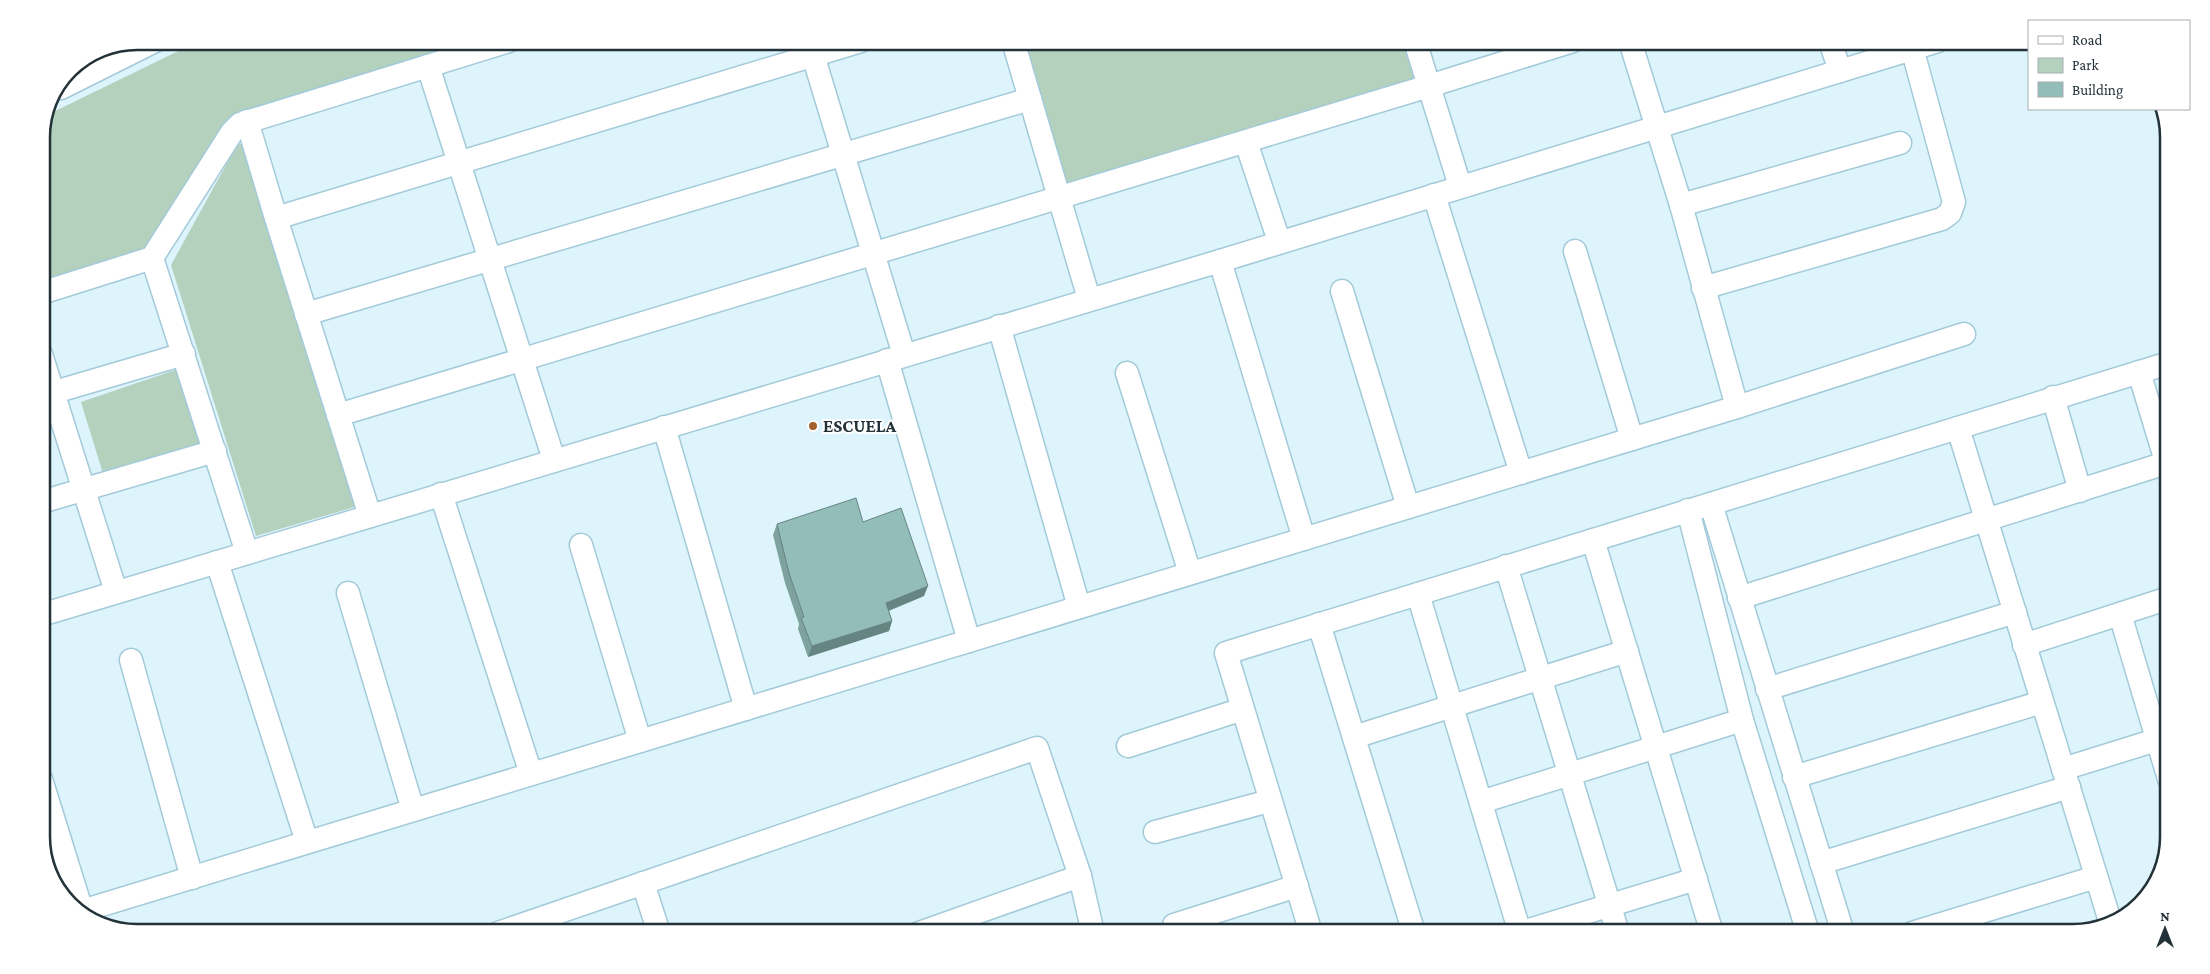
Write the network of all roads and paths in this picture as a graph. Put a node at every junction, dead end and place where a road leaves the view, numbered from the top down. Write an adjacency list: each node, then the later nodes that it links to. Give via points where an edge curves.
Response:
1 (137, 50): 14 (street)
2 (480, 50): 12 (street)
3 (808, 50): 22 (street)
4 (811, 50): 21 (street)
5 (1016, 50): 16 (street)
6 (1418, 50): 15 (street)
7 (1544, 50): 15 (street)
8 (1633, 50): 18 (street)
9 (1833, 50): 13 (street)
10 (1906, 50): 13 (street)
11 (1913, 50): 34 (street, via 1954,202 1950,213)
12 (428, 66): 17 (street); 22 (street)
13 (1840, 71): 18 (street)
14 (68, 85)
15 (1429, 86): 19 (street); 23 (street)
16 (1030, 99): 21 (street); 25 (street)
17 (247, 121): 27 (street); 31 (street, via 232,132)
18 (1657, 127): 23 (street); 26 (street)
19 (1246, 142): 25 (street); 28 (street)
20 (1900, 143): 26 (street)
21 (843, 155): 30 (street); 32 (street)
22 (459, 163): 27 (street); 32 (street)
23 (1460, 186): 24 (street)
24 (1434, 194): 28 (street); 59 (street)
25 (1058, 198): 30 (street); 37 (street)
26 (1681, 204): 34 (street)
27 (276, 218): 38 (street)
28 (1279, 241): 33 (street)
29 (1575, 251): 54 (street)
30 (873, 254): 42 (street); 43 (street)
31 (152, 258): 35 (street); 41 (street)
32 (490, 260): 38 (street); 43 (street)
33 (1220, 261): 37 (street); 69 (street)
34 (1703, 288): 50 (street)
35 (50, 290)
36 (1342, 291): 65 (street)
37 (1088, 299): 39 (street)
38 (306, 314): 51 (street)
39 (999, 326): 42 (street); 81 (street)
40 (1964, 334): 50 (street)
41 (184, 354): 47 (street); 56 (street)
42 (896, 358): 52 (street); 86 (street)
43 (521, 360): 51 (street); 57 (street)
44 (2160, 366): 45 (street)
45 (2139, 372): 48 (street); 55 (street)
46 (1126, 373): 75 (street)
47 (50, 394)
48 (2053, 397): 53 (street); 61 (street)
49 (50, 400): 60 (street)
50 (1737, 407): 54 (street)
51 (338, 415): 67 (street)
52 (664, 427): 57 (street); 94 (street)
53 (1958, 428): 64 (street); 68 (street)
54 (1632, 439): 59 (street)
55 (2160, 441)
56 (215, 451): 60 (street); 72 (street)
57 (554, 460): 62 (street)
58 (2160, 469): 61 (street)
59 (1521, 473): 65 (street)
60 (84, 489): 63 (street); 76 (street)
61 (2080, 490): 68 (street)
62 (441, 494): 67 (street); 103 (street)
63 (50, 500)
64 (1711, 504): 66 (street); 79 (street)
65 (1408, 507): 69 (street)
66 (1688, 510): 70 (street); 96 (street)
67 (370, 516): 72 (street)
68 (1986, 520): 79 (street); 82 (street)
69 (1304, 539): 75 (street)
70 (1593, 540): 74 (street); 88 (street)
71 (581, 545): 100 (street)
72 (248, 552): 73 (street)
73 (217, 562): 76 (street); 112 (street)
74 (1506, 566): 78 (street); 90 (street)
75 (1190, 573): 81 (street)
76 (116, 592): 83 (street)
77 (348, 593): 110 (street)
78 (1418, 594): 85 (street); 93 (street)
79 (1739, 598): 91 (street)
80 (2160, 601): 84 (street)
81 (1079, 607): 86 (street)
82 (2014, 612): 87 (street); 91 (street)
83 (50, 613)
84 (2120, 614): 87 (street); 97 (street)
85 (1318, 624): 95 (street, via 1226,653); 98 (street)
86 (969, 641): 94 (street)
87 (2024, 645): 92 (street)
88 (1627, 651): 90 (street); 102 (street)
89 (131, 660): 116 (street)
90 (1540, 678): 93 (street); 104 (street)
91 (1767, 689): 105 (street)
92 (2042, 702): 105 (street); 106 (street)
93 (1452, 706): 98 (street); 108 (street)
94 (746, 709): 100 (street)
95 (1243, 709): 101 (street); 107 (street)
96 (1742, 720): 102 (street); 135 (street)
97 (2160, 728)
98 (1354, 737): 130 (street)
99 (2160, 738): 106 (street)
100 (640, 741): 103 (street)
101 (1128, 746)
102 (1656, 748): 104 (street); 117 (street)
103 (532, 774): 110 (street)
104 (1570, 775): 108 (street); 121 (street)
105 (1794, 777): 113 (street)
106 (2066, 778): 113 (street); 115 (street)
107 (1269, 801): 111 (street); 119 (street)
108 (1480, 802): 131 (street)
109 (50, 805): 120 (street)
110 (413, 810): 112 (street)
111 (1155, 832)
112 (307, 842): 116 (street)
113 (1821, 863): 136 (street)
114 (1080, 876): 118 (street, via 1037,748); 126 (street); 127 (street)
115 (2096, 877): 123 (street); 137 (street)
116 (192, 878): 122 (street)
117 (1696, 879): 121 (street); 134 (street)
118 (644, 883): 124 (street); 125 (street)
119 (1297, 886): 128 (street); 129 (street)
120 (79, 901)
121 (1609, 905): 132 (street); 133 (street)
122 (89, 909)
123 (2108, 916)
124 (524, 924)
125 (656, 924)
126 (944, 924)
127 (1091, 924)
128 (1177, 924)
129 (1308, 924)
130 (1411, 924)
131 (1517, 924)
132 (1549, 924)
133 (1615, 924)
134 (1709, 924)
135 (1805, 924)
136 (1839, 924)
137 (1942, 924)

